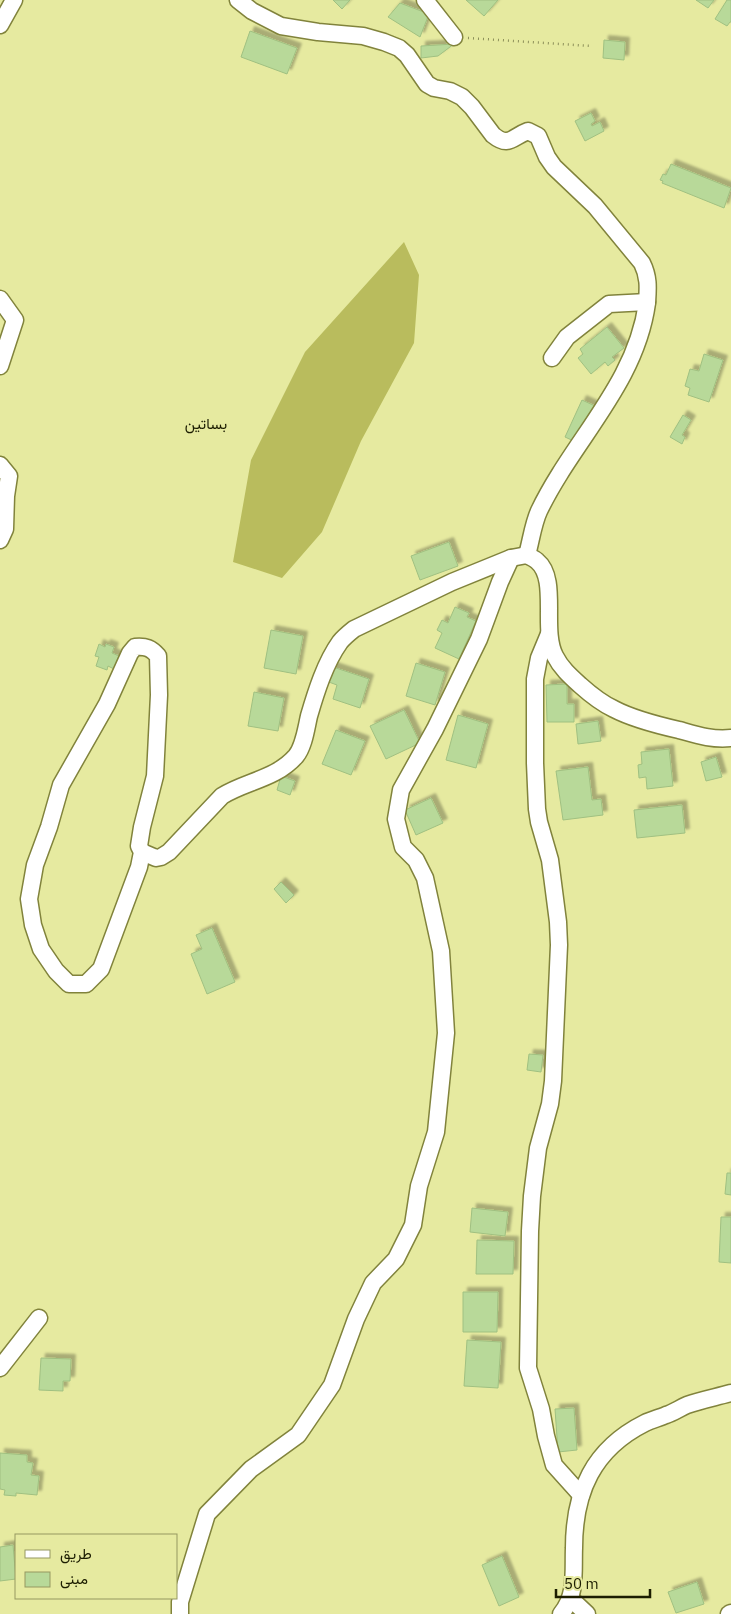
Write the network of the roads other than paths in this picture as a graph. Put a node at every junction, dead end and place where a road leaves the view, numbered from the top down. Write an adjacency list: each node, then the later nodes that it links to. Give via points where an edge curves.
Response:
1 (14, 0): 4 (street)
2 (238, 0): 7 (street, via 281,26 364,36 399,48 427,84 462,97 496,138 509,141 528,132 538,136 554,167 595,206 642,263 649,284)
3 (425, 0): 5 (street)
4 (0, 25)
5 (454, 37)
6 (0, 300): 9 (street, via 15,320)
7 (647, 302): 8 (street, via 609,304 567,337); 12 (street, via 639,339 621,382 539,512)
8 (552, 358)
9 (0, 366)
10 (0, 465): 11 (street, via 9,476 5,529)
11 (0, 540)
12 (527, 555): 13 (street); 14 (street, via 544,568 549,589)
13 (511, 558): 16 (street, via 354,629 341,640 332,656 297,755 268,777 222,796 162,857); 22 (street, via 479,640 401,790 396,819 403,847 416,860 425,878 441,951 446,1033 436,1132 419,1186 413,1225 396,1259 373,1283 332,1385 298,1435 251,1470 207,1514 180,1602)
14 (549, 634): 15 (street, via 554,655 568,674 614,710 699,736); 20 (street, via 535,679 535,762 539,822 555,888 559,954 553,1082 538,1148 532,1196 528,1368 554,1465)
15 (731, 738)
16 (142, 852): 16 (street, via 140,839 155,776 160,675 158,656 143,646 135,647 130,653 107,704 61,784 35,865 29,899 33,925 42,950 69,984 86,984 101,969)
17 (39, 1318): 18 (street)
18 (0, 1368)
19 (731, 1393): 20 (street, via 687,1405 628,1432 607,1449 594,1466)
20 (581, 1495): 21 (street, via 574,1531 574,1586)
21 (570, 1599): 23 (street); 24 (street)
22 (180, 1614)
23 (561, 1614)
24 (587, 1614)

